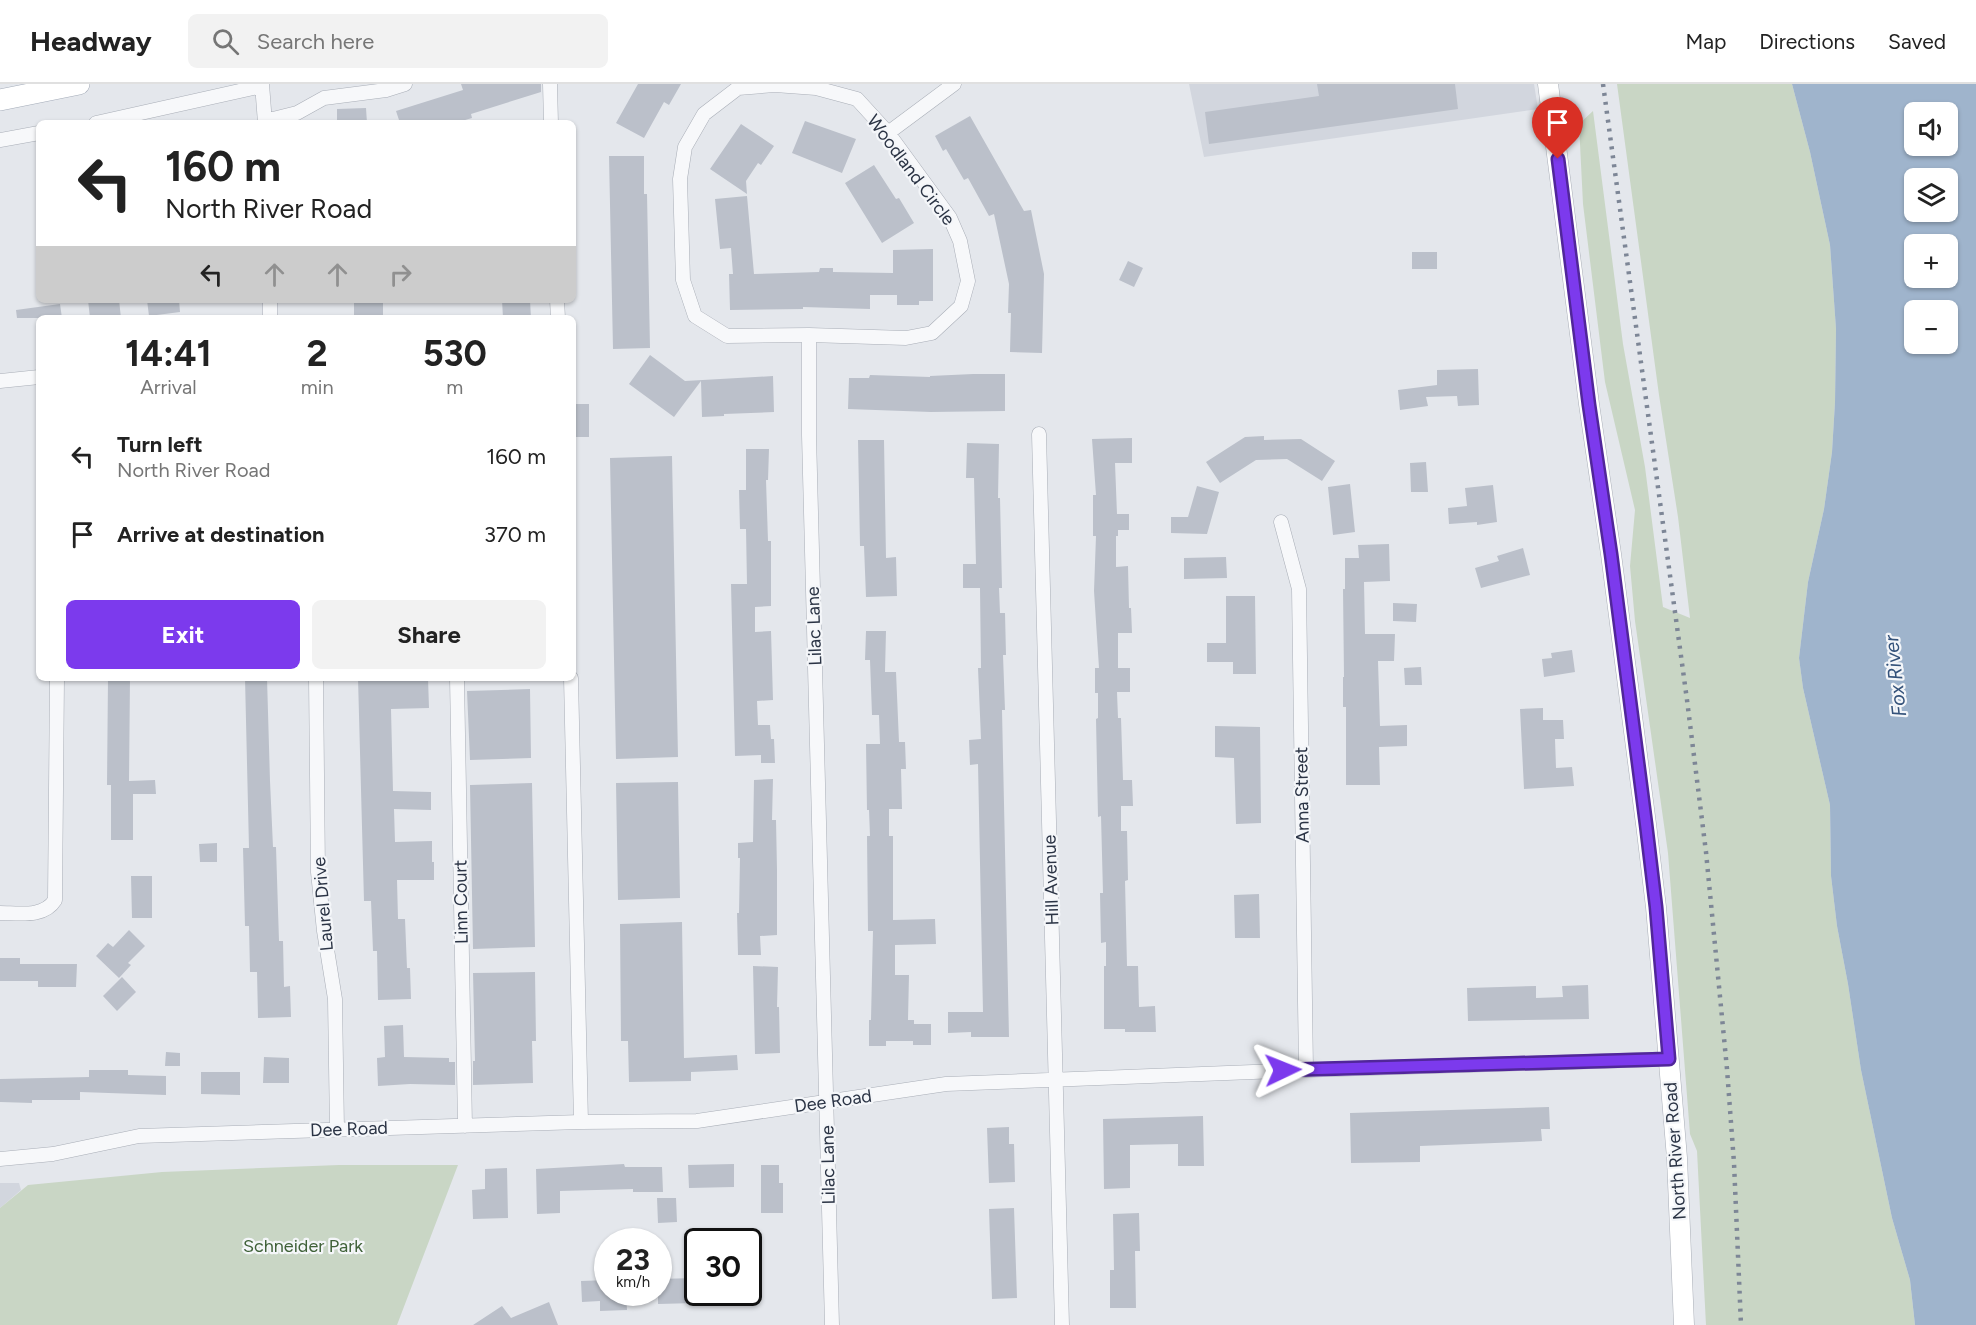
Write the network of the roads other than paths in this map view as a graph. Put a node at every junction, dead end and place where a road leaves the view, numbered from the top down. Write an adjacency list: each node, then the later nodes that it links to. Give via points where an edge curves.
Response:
1 (79, 84): 8 (main road)
2 (405, 84): 11 (street, via 324,98 297,113)
3 (550, 84): 12 (street)
4 (775, 84): 13 (street, Woodland Circle, via 816,88 856,99); 16 (street, via 738,88 704,114 684,147 680,179 684,280 695,316 728,336)
5 (954, 84): 13 (street)
6 (1548, 84): 26 (main road, North River Road, via 1646,824)
7 (262, 85): 9 (street); 10 (street)
8 (0, 100)
9 (109, 120)
10 (265, 120)
11 (272, 120)
12 (551, 120)
13 (888, 133): 16 (street, Woodland Circle, via 950,218 960,241 968,281 961,306 932,333 906,338)
14 (36, 134): 15 (street)
15 (0, 140)
16 (808, 335): 29 (street, Lilac Lane)
17 (36, 377): 18 (street)
18 (0, 381)
19 (1039, 434): 28 (street, Hill Avenue)
20 (1281, 522): 27 (street, Anna Street, via 1299,589)
21 (57, 681): 25 (street, via 55,900 36,913)
22 (316, 681): 32 (street, Laurel Drive, via 318,872 335,999)
23 (457, 681): 31 (street, Linn Court)
24 (572, 681): 30 (street)
25 (0, 913)
26 (1669, 1059): 27 (street, Dee Road); 36 (main road, North River Road)
27 (1306, 1070): 28 (street, Dee Road)
28 (1057, 1078): 29 (street, Dee Road, via 946,1084); 35 (street, Hill Avenue)
29 (826, 1103): 30 (street, Dee Road, via 697,1121); 34 (street, Lilac Lane)
30 (581, 1122): 31 (street, Dee Road)
31 (465, 1126): 32 (street, Dee Road)
32 (337, 1130): 33 (street, Dee Road, via 140,1136 53,1154)
33 (0, 1159)
34 (832, 1325)
35 (1062, 1325)
36 (1684, 1325)

